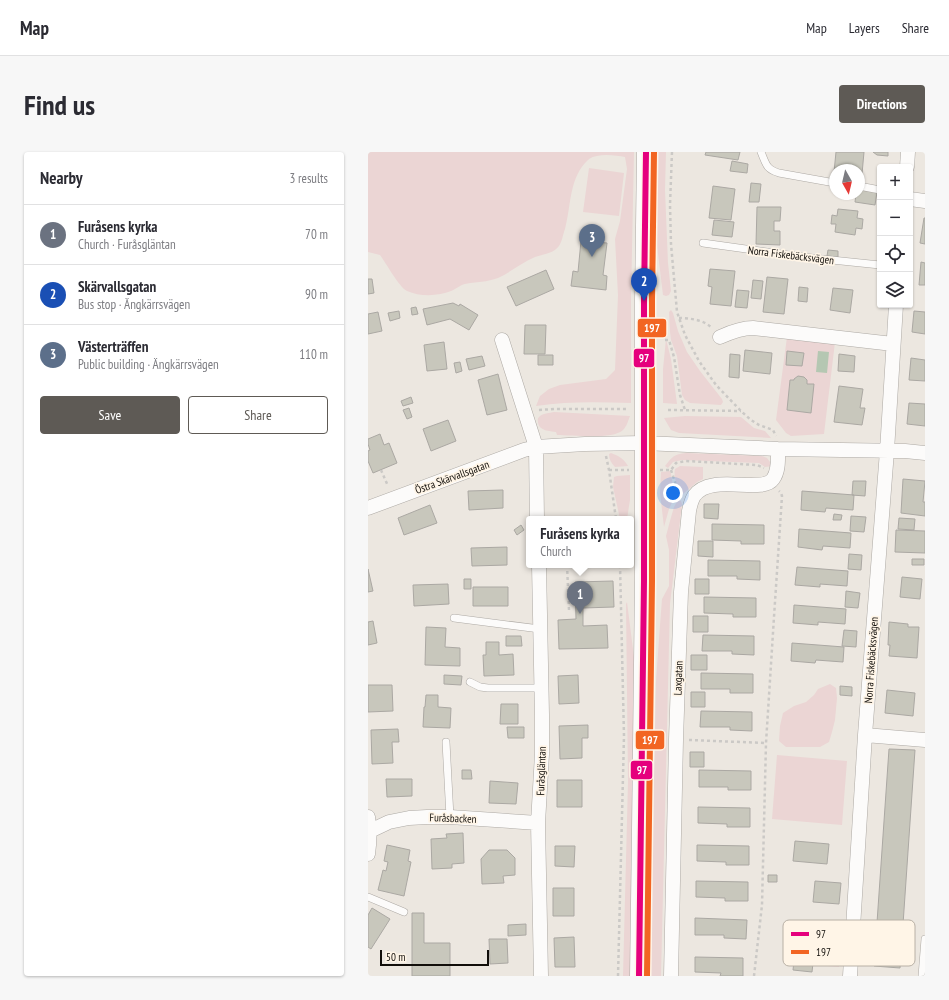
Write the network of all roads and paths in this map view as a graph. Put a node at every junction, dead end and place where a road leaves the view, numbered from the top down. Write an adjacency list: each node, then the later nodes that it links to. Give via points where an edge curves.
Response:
1 (646, 152): 24 (street)
2 (672, 152): 14 (path, via 671,244)
3 (761, 152): 6 (lane, via 767,167 771,170)
4 (908, 152): 5 (street)
5 (907, 164)
6 (829, 182)
7 (865, 187): 8 (lane)
8 (877, 189)
9 (913, 199): 10 (street)
10 (925, 201)
11 (703, 243): 12 (lane, Norra Fiskebäcksvägen)
12 (877, 265)
13 (896, 308): 18 (street, Norra Fiskebäcksvägen)
14 (679, 318): 15 (path, via 690,318 708,324); 23 (path, via 684,335 699,361 716,385)
15 (720, 337): 18 (street, via 732,331 753,328)
16 (502, 340): 22 (street)
17 (665, 340): 21 (path, via 669,340 680,395)
18 (893, 344): 27 (street, Norra Fiskebäcksvägen)
19 (628, 409): 22 (path)
20 (668, 410): 21 (path)
21 (686, 410): 23 (path)
22 (525, 411): 25 (street)
23 (741, 411): 26 (path, via 759,425 773,430)
24 (644, 443): 25 (street, Östra Skärvallsgatan); 26 (street, Östra Skärvallsgatan); 30 (street)
25 (536, 447): 33 (street, Östra Skärvallsgatan); 35 (street)
26 (778, 449): 27 (street, Östra Skärvallsgatan); 29 (street)
27 (887, 451): 28 (street, Östra Skärvallsgatan); 45 (street, Norra Fiskebäcksvägen)
28 (925, 453)
29 (778, 468): 31 (path, via 686,461 676,463); 32 (street)
30 (644, 470): 31 (path); 36 (path, via 609,470); 62 (street)
31 (670, 470): 34 (path)
32 (770, 483): 34 (street, Laxgatan, via 707,487 695,495); 49 (path, via 782,496)
33 (368, 508)
34 (689, 511): 46 (street, Laxgatan, via 681,592)
35 (538, 516)
36 (616, 516)
37 (539, 568): 42 (street, Furåsgläntan)
38 (567, 568): 40 (path)
39 (620, 568): 61 (path, via 624,736)
40 (569, 610)
41 (454, 618): 42 (lane)
42 (540, 629): 44 (street, Furåsgläntan)
43 (470, 682): 44 (lane, via 488,688)
44 (542, 688): 52 (street, Furåsgläntan)
45 (866, 736): 47 (street); 57 (street, Norra Fiskebäcksvägen)
46 (676, 740): 49 (path); 63 (street, Laxgatan)
47 (925, 740)
48 (446, 742): 50 (lane)
49 (766, 743): 64 (path, via 762,905)
50 (450, 816): 52 (street, Furåsbacken); 53 (street, Furåsbacken, via 409,818 390,822)
51 (368, 817): 53 (street)
52 (538, 823): 60 (street, Furåsgläntan)
53 (370, 831): 54 (street)
54 (368, 854)
55 (368, 897): 56 (lane)
56 (404, 912)
57 (854, 920)
58 (925, 939): 66 (lane)
59 (851, 966): 65 (street, Norra Fiskebäcksvägen)
60 (541, 976)
61 (618, 976)
62 (638, 976)
63 (671, 976)
64 (754, 976)
65 (850, 976)
66 (922, 976)

